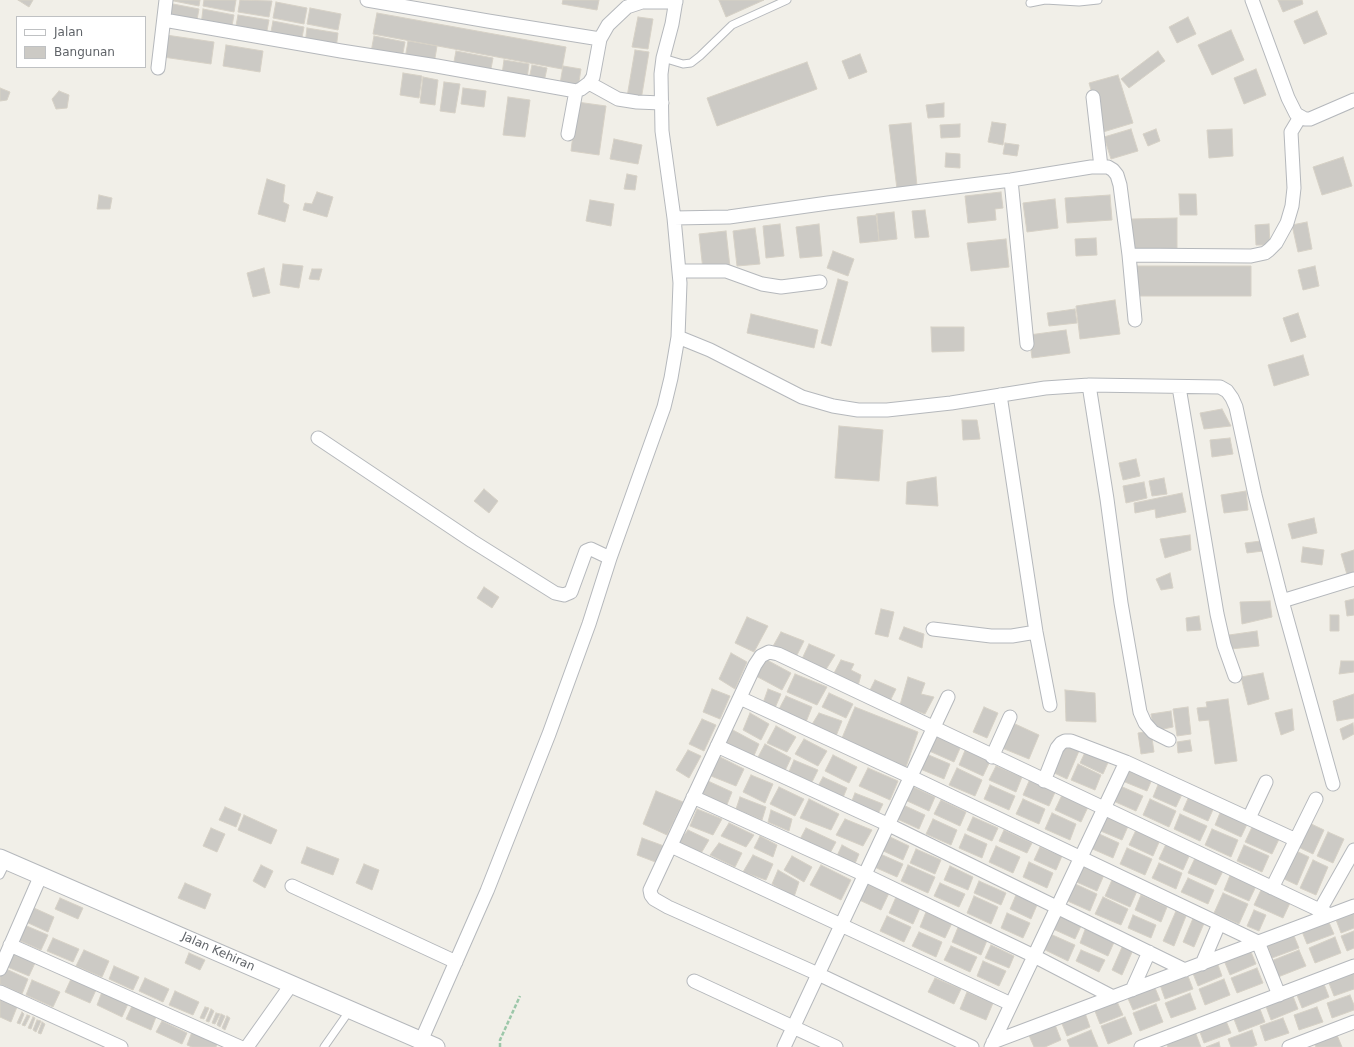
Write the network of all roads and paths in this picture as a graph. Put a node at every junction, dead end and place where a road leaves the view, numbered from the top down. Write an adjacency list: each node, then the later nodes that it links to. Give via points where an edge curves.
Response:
1 (166, 0): 8 (street)
2 (367, 0): 9 (street)
3 (787, 0): 10 (lane, via 738,21 691,63 683,64)
4 (1098, 0): 7 (lane, via 1045,0)
5 (1252, 0): 17 (street, via 1288,98)
6 (676, 1): 9 (street, via 642,2 627,7 608,25); 10 (street)
7 (1030, 3)
8 (164, 20): 11 (street); 13 (street)
9 (600, 39): 12 (street, via 593,77)
10 (668, 60): 16 (street, via 661,74)
11 (158, 68)
12 (589, 83): 13 (street); 16 (street, via 618,99)
13 (576, 91): 18 (street)
14 (1093, 98): 19 (street)
15 (1354, 100): 17 (street, via 1316,117)
16 (662, 103): 21 (street, via 662,131)
17 (1300, 117): 22 (street, via 1291,132 1294,188 1292,206 1287,223 1270,250 1251,256)
18 (568, 134)
19 (1101, 166): 20 (street); 22 (street, via 1108,166 1117,175)
20 (1011, 180): 21 (street, via 729,217); 27 (street)
21 (683, 218): 23 (street)
22 (1129, 255): 25 (street)
23 (688, 271): 24 (street, via 726,271 762,284 781,287); 26 (street, via 680,299)
24 (820, 282)
25 (1135, 320)
26 (678, 337): 30 (street, via 710,350 802,396 833,406 858,410 887,410); 32 (street, via 672,378 664,407)
27 (1027, 344)
28 (1089, 385): 29 (street); 30 (street); 43 (street, via 1140,712 1153,732)
29 (1179, 387): 34 (street, via 1220,387 1227,390 1232,398); 37 (street, via 1217,614)
30 (1000, 395): 36 (street)
31 (318, 438): 32 (street, via 555,593 564,595 571,592 586,551 591,549)
32 (610, 558): 74 (street, via 549,734 502,855)
33 (1354, 579): 34 (street)
34 (1282, 601): 50 (street)
35 (933, 629): 36 (street, via 991,636)
36 (1036, 632): 40 (street)
37 (1235, 676)
38 (948, 697): 42 (street)
39 (740, 698): 42 (street, via 755,665 761,656 769,652); 44 (street); 47 (street)
40 (1050, 706)
41 (1010, 717): 45 (street)
42 (934, 729): 45 (street); 47 (street)
43 (1169, 740)
44 (717, 746): 51 (street); 55 (street)
45 (992, 757): 48 (street)
46 (1126, 762): 48 (street, via 1065,740 1057,748); 53 (street); 54 (street)
47 (911, 777): 55 (street); 59 (street)
48 (1044, 781): 53 (street)
49 (1266, 782): 54 (street)
50 (1333, 784)
51 (693, 796): 57 (street); 62 (street)
52 (1316, 799): 56 (street)
53 (1103, 809): 59 (street); 64 (street)
54 (1249, 818): 56 (street)
55 (889, 825): 62 (street); 65 (street)
56 (1296, 840): 64 (street)
57 (670, 846): 69 (street); 79 (street, via 650,890 654,900)
58 (1354, 850): 67 (street)
59 (1080, 857): 65 (street); 68 (street)
60 (2, 864): 61 (street, Jalan Kehiran)
61 (41, 875): 71 (street); 81 (street, Jalan Kehiran)
62 (865, 875): 69 (street); 73 (street)
63 (292, 886): 74 (street)
64 (1272, 888): 67 (street)
65 (1057, 906): 72 (street); 73 (street)
66 (1354, 906): 67 (street)
67 (1325, 913): 70 (street)
68 (1219, 924): 70 (street); 75 (street)
69 (842, 925): 79 (street); 87 (street)
70 (1258, 942): 75 (street); 84 (street)
71 (10, 945): 77 (street); 94 (street)
72 (1148, 952): 78 (street); 82 (street)
73 (1034, 956): 86 (street); 87 (street)
74 (456, 962): 91 (street)
75 (1202, 964): 78 (street)
76 (1354, 966): 84 (street)
77 (0, 969)
78 (1185, 970): 82 (street)
79 (818, 974): 90 (street); 100 (street)
80 (694, 981): 90 (street)
81 (291, 984): 88 (street, Jalan Kehiran); 95 (street)
82 (1132, 990): 86 (street)
83 (0, 992): 93 (street)
84 (1279, 995): 101 (street)
85 (520, 996): 97 (path, via 500,1040)
86 (1114, 997): 92 (street)
87 (1011, 1004): 92 (street)
88 (350, 1010): 91 (street, Jalan Kehiran); 96 (lane)
89 (1354, 1022): 102 (street)
90 (794, 1027): 98 (street); 99 (street)
91 (428, 1044)
92 (992, 1045)
93 (121, 1047)
94 (240, 1047)
95 (247, 1047)
96 (324, 1047)
97 (500, 1047)
98 (784, 1047)
99 (836, 1047)
100 (972, 1047)
101 (1141, 1047)
102 (1289, 1047)

